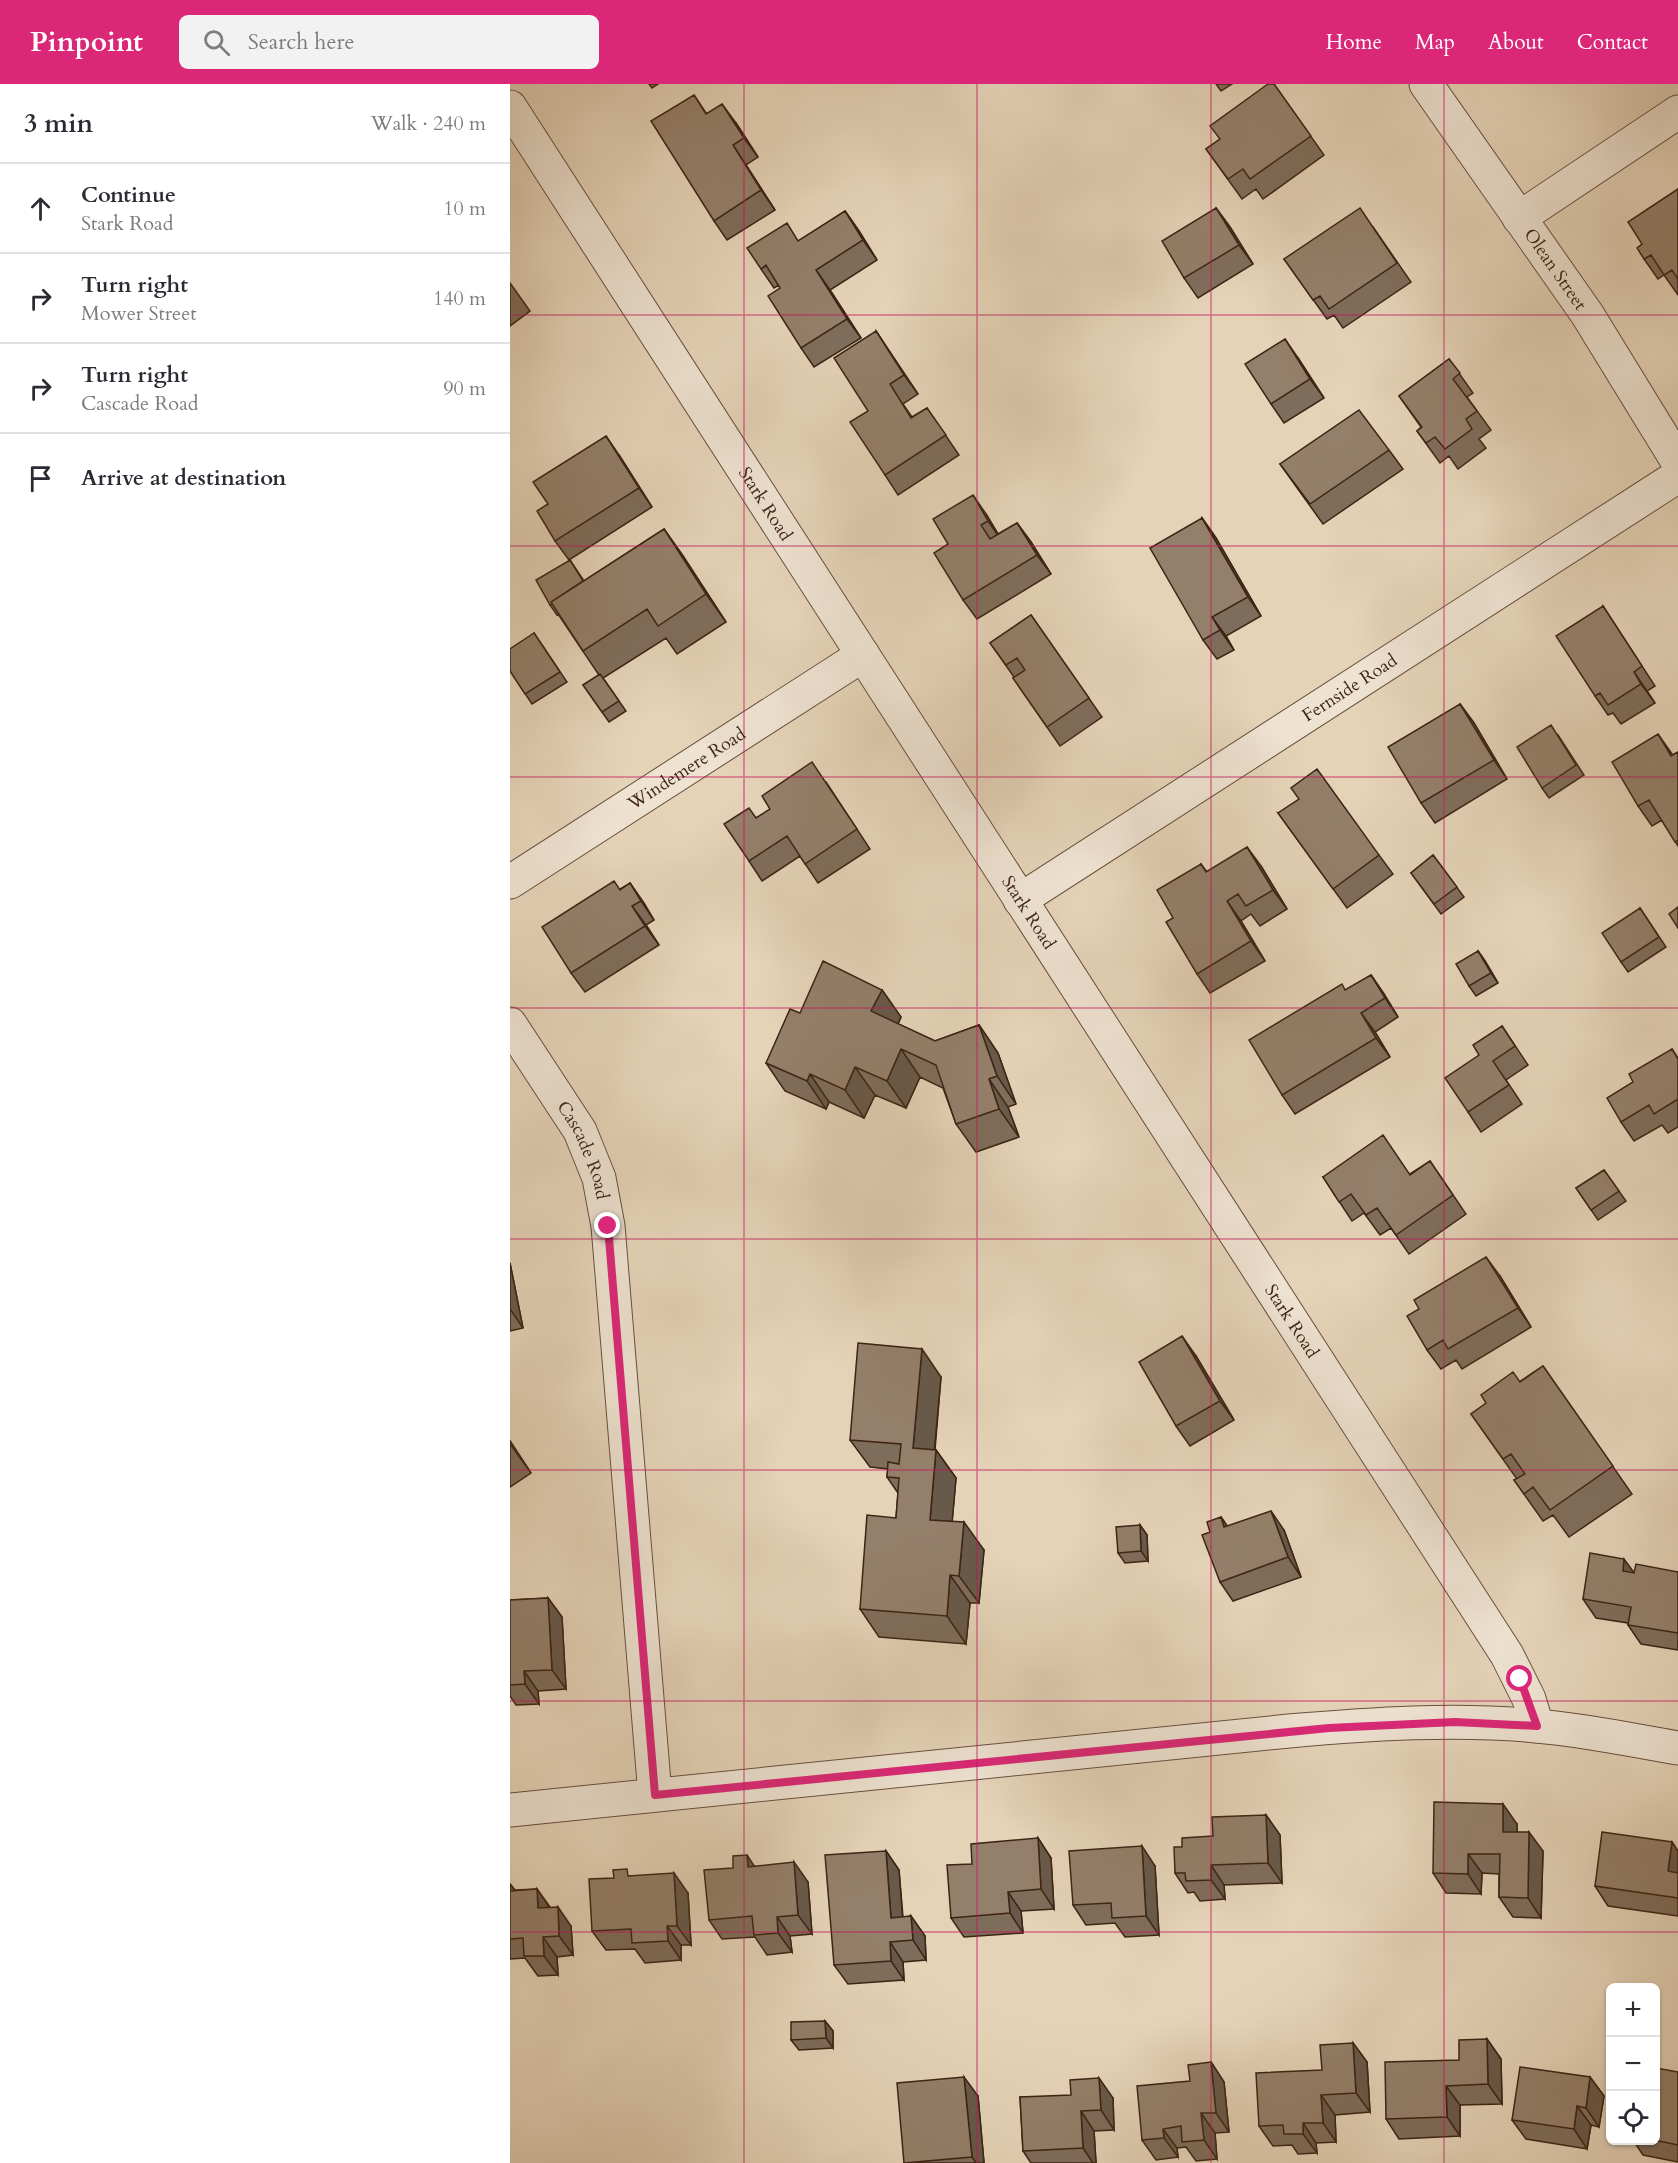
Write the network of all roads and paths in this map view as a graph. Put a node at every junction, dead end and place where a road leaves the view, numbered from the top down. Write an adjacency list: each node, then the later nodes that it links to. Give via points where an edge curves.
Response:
1 (1426, 84): 4 (street, Olean Street)
2 (510, 107): 7 (street, Stark Road)
3 (1678, 112): 4 (street)
4 (1519, 218): 5 (street, Olean Street, via 1587,314)
5 (1678, 462)
6 (1678, 476): 9 (street, Fernside Road)
7 (863, 655): 8 (street, Windemere Road); 9 (street, Stark Road)
8 (510, 882)
9 (1020, 900): 11 (street, Stark Road, via 1507,1655 1529,1699)
10 (510, 1024): 13 (street, Cascade Road, via 580,1131 603,1197)
11 (1537, 1726): 12 (street); 13 (street, via 1455,1722 1329,1728)
12 (1678, 1748)
13 (655, 1795): 14 (street)
14 (510, 1810)

